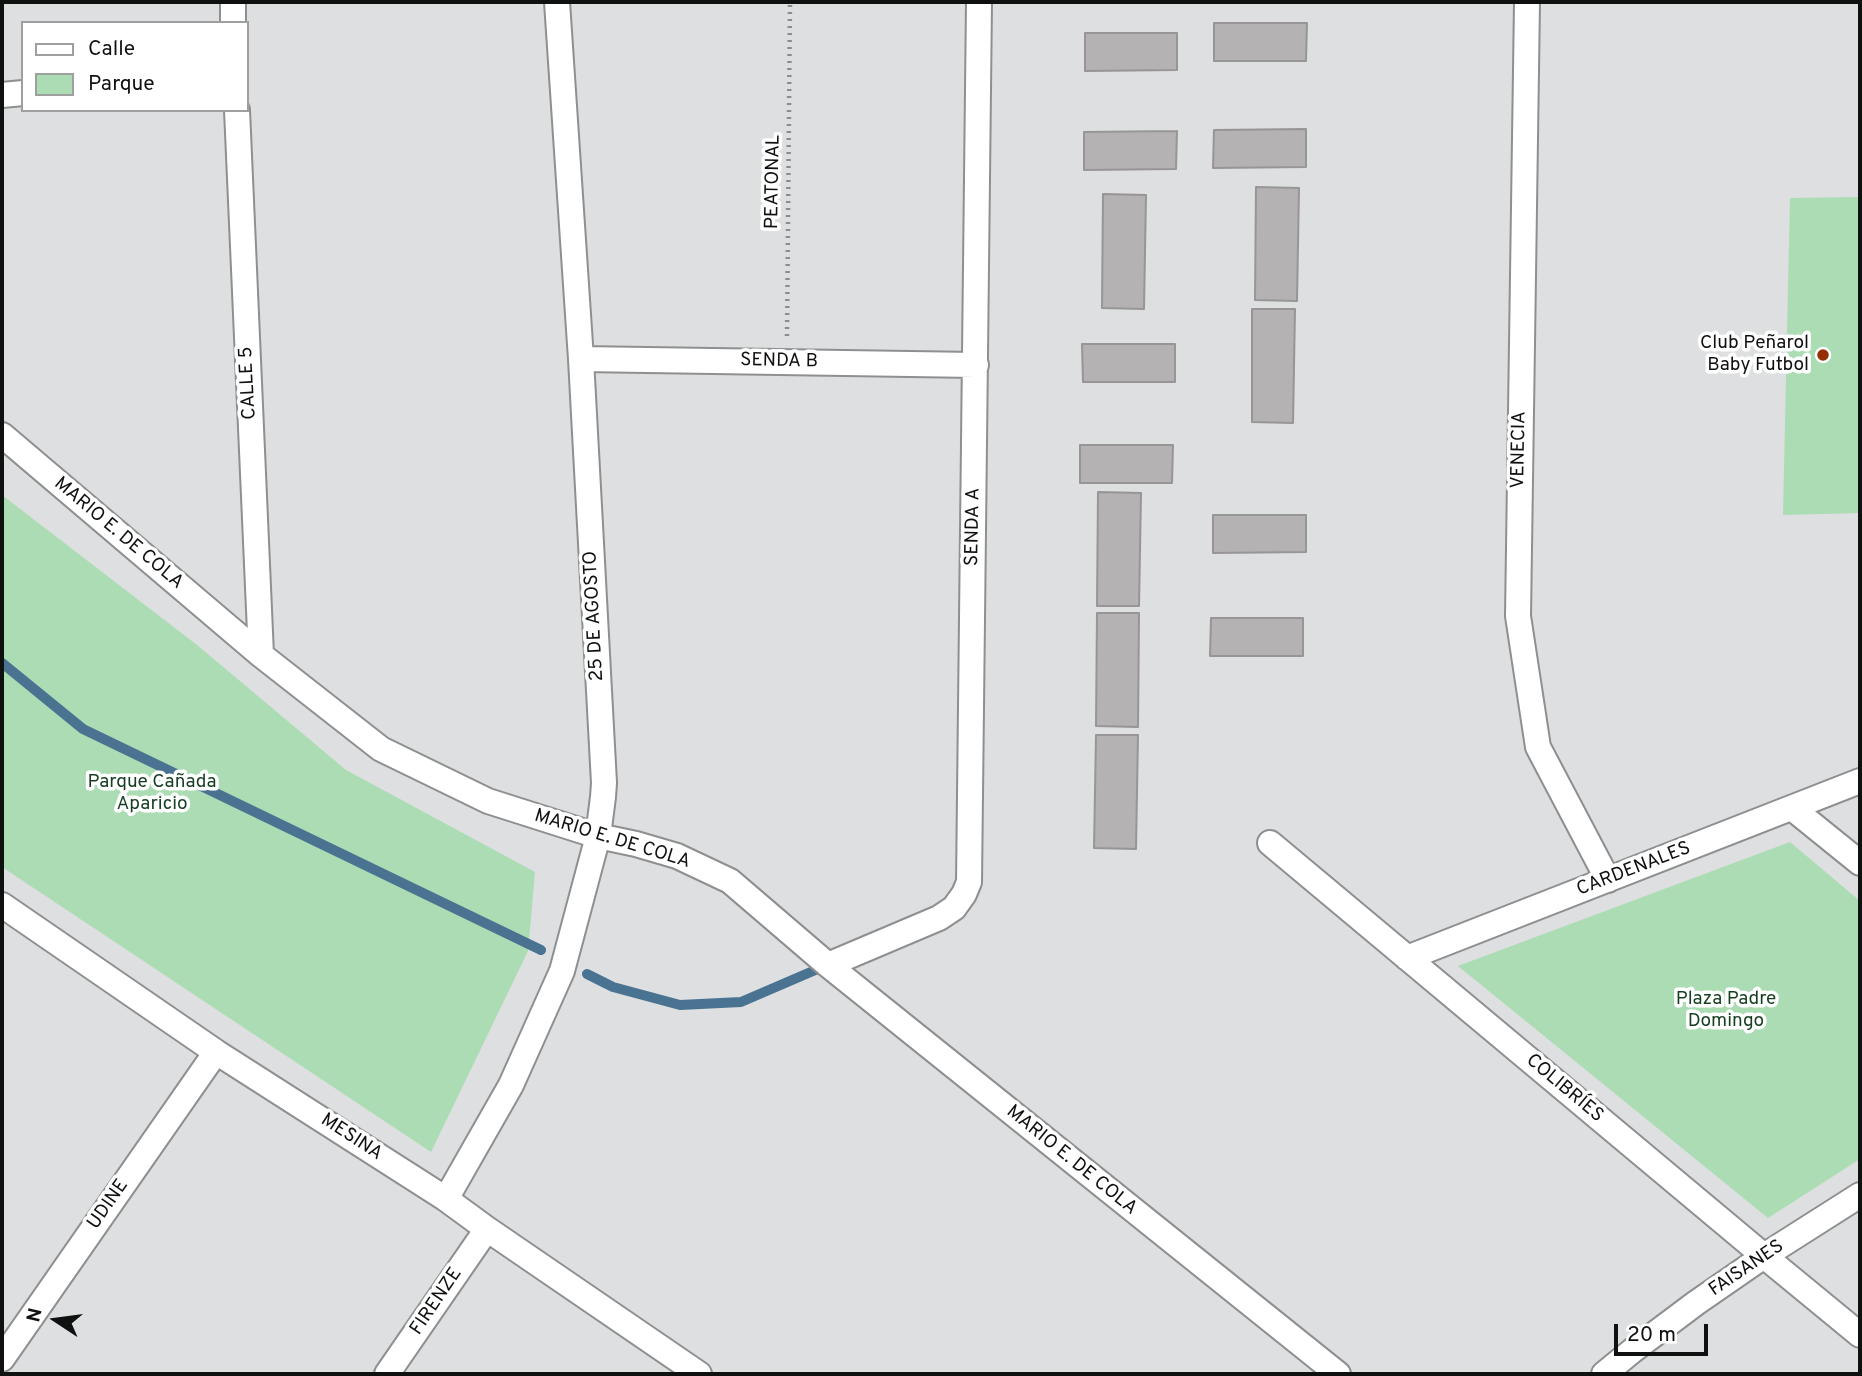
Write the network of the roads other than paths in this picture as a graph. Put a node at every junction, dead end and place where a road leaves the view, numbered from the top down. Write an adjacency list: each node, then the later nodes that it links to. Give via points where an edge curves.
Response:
1 (233, 2): 5 (street)
2 (558, 2): 9 (street, 25 DE AGOSTO)
3 (979, 2): 10 (street, SENDA A)
4 (1527, 2): 18 (street, VENECIA, via 1518,617 1538,747)
5 (233, 21)
6 (21, 93): 7 (street)
7 (2, 95)
8 (237, 112): 12 (street, CALLE 5)
9 (581, 359): 10 (street, SENDA B); 15 (street, 25 DE AGOSTO, via 604,783)
10 (976, 365): 21 (street, SENDA A, via 970,882 954,908 939,918)
11 (2, 435): 12 (street, MARIO E. DE COLA)
12 (261, 655): 15 (street, MARIO E. DE COLA, via 381,749 488,801)
13 (1860, 781): 14 (street, CARDENALES)
14 (1792, 808): 17 (street); 18 (street, CARDENALES)
15 (598, 836): 21 (street, MARIO E. DE COLA, via 677,856 730,881); 24 (street, 25 DE AGOSTO, via 562,971 511,1085)
16 (1269, 843): 20 (street, COLIBRÍES)
17 (1860, 863)
18 (1608, 880): 20 (street, CARDENALES)
19 (2, 905): 22 (street, MESINA)
20 (1407, 958): 26 (street, COLIBRÍES)
21 (828, 965): 31 (street, MARIO E. DE COLA)
22 (216, 1052): 24 (street, MESINA); 28 (street, UDINE)
23 (1860, 1195): 26 (street, FAISANES)
24 (446, 1199): 25 (street, MESINA)
25 (487, 1229): 29 (street, FIRENZE); 30 (street, MESINA)
26 (1764, 1256): 27 (street, COLIBRÍES); 32 (street, FAISANES)
27 (1860, 1335)
28 (2, 1359)
29 (387, 1374)
30 (699, 1374)
31 (1338, 1374)
32 (1604, 1374)

